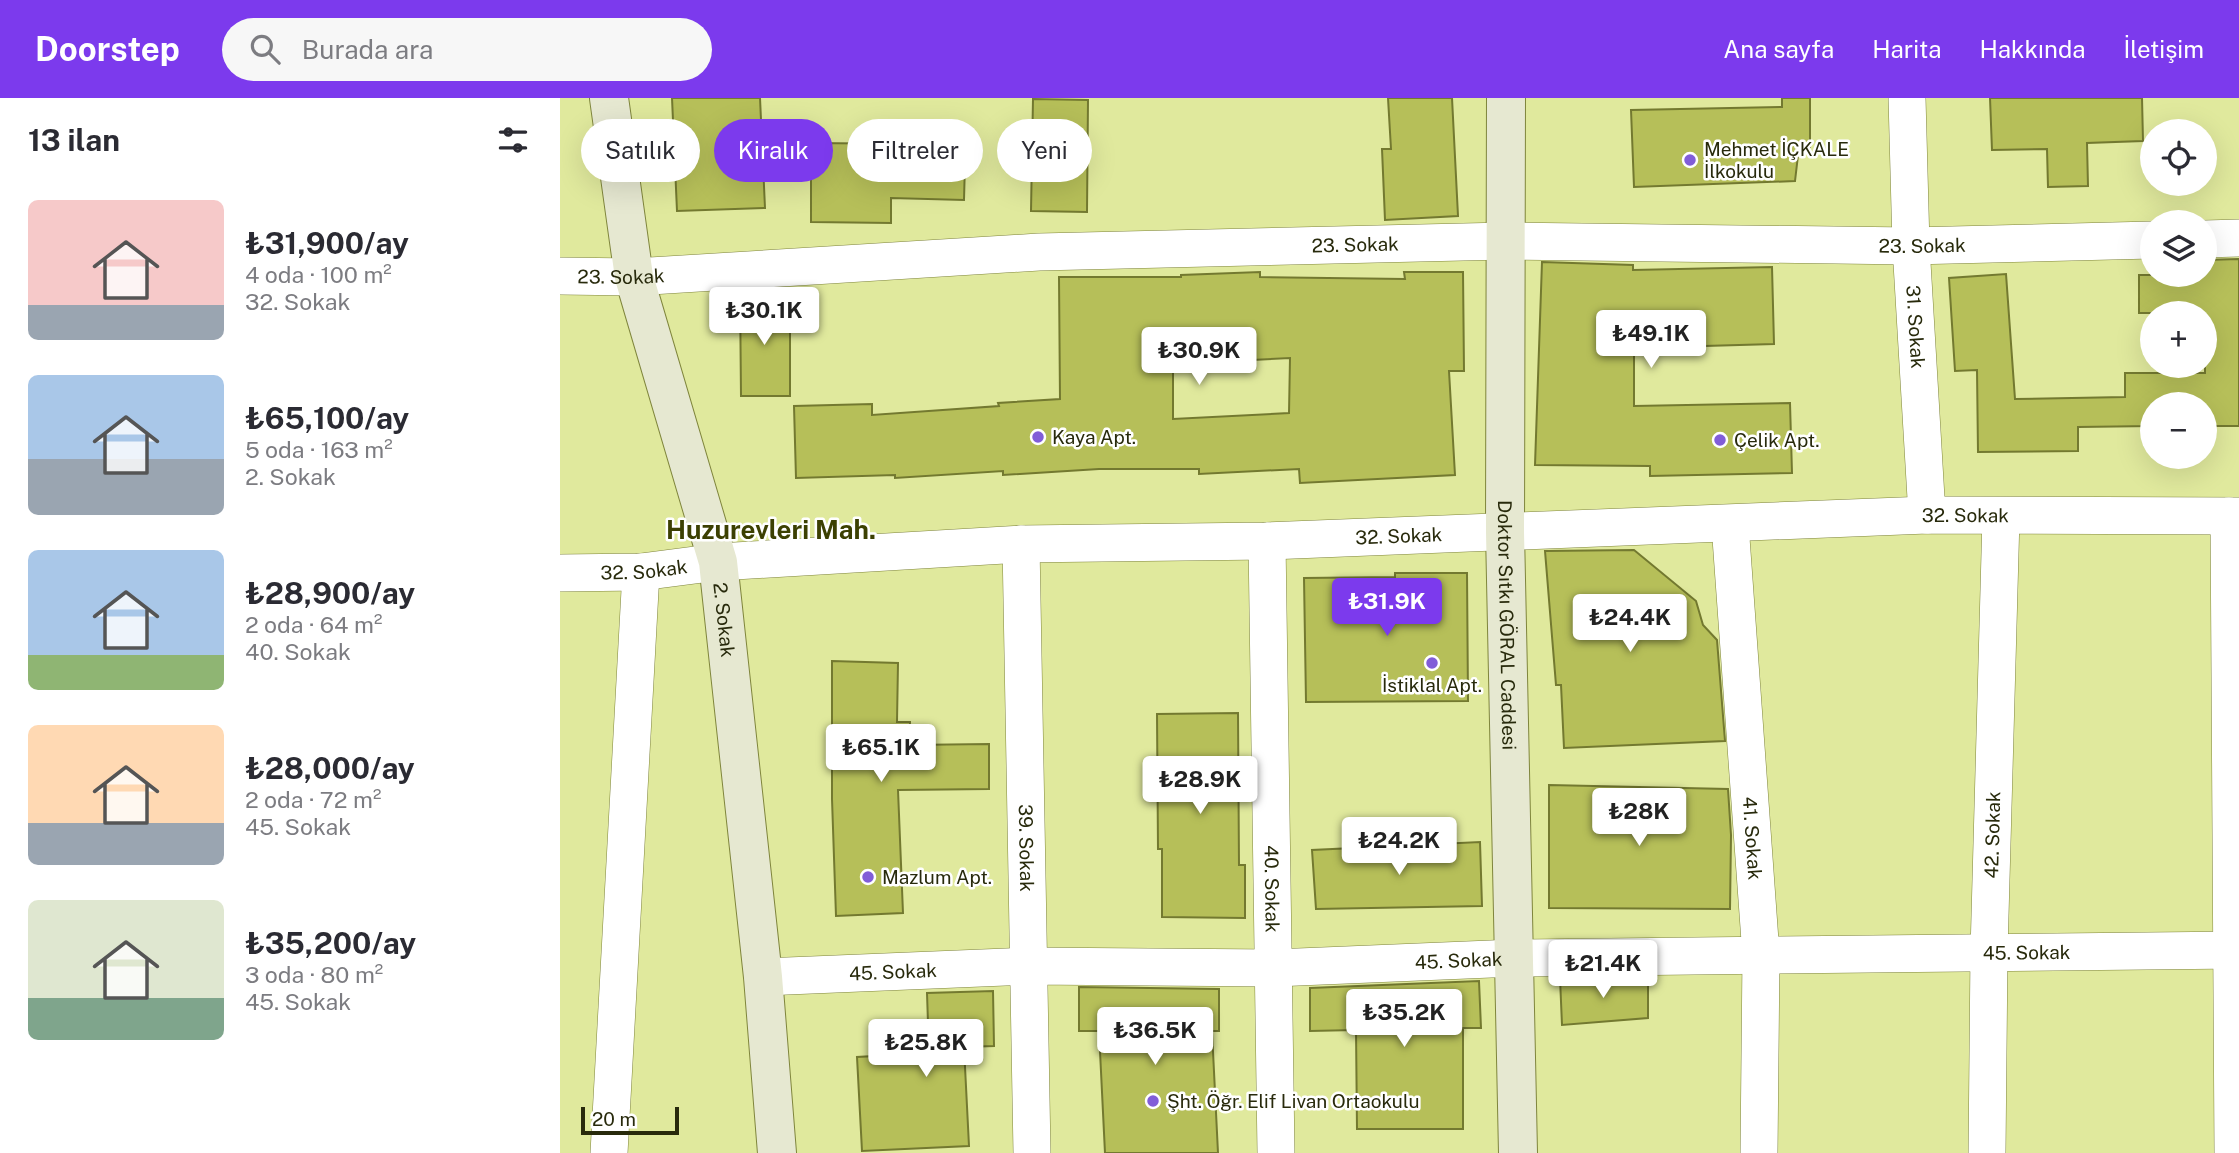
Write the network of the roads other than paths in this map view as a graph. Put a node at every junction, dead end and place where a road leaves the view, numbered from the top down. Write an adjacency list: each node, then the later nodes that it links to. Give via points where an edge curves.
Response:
1 (609, 98): 10 (street, 2. Sokak)
2 (1506, 98): 7 (street, Doktor Sıtkı GÖRAL Caddesi)
3 (1908, 98): 8 (street, 31. Sokak)
4 (2239, 238): 5 (street)
5 (2217, 239)
6 (2140, 240): 8 (street, 23. Sokak)
7 (1506, 241): 8 (street, 23. Sokak); 10 (street, 23. Sokak, via 1039,252); 15 (street, Doktor Sıtkı GÖRAL Caddesi)
8 (1912, 246): 11 (street, 31. Sokak)
9 (560, 276): 10 (street, 23. Sokak)
10 (634, 277): 18 (street, 2. Sokak)
11 (1927, 515): 13 (street, 32. Sokak); 14 (street, 32. Sokak)
12 (2234, 516): 13 (street, 32. Sokak); 21 (street)
13 (2001, 517): 22 (street, 42. Sokak)
14 (1730, 524): 15 (street, 32. Sokak); 23 (street, 41. Sokak)
15 (1505, 532): 16 (street, 32. Sokak); 24 (street, Doktor Sıtkı GÖRAL Caddesi)
16 (1268, 541): 17 (street, 32. Sokak); 26 (street, 40. Sokak)
17 (1021, 544): 18 (street, 32. Sokak); 25 (street, 39. Sokak)
18 (718, 562): 19 (street, 32. Sokak); 27 (street, 2. Sokak)
19 (641, 572): 20 (street, 32. Sokak); 28 (street)
20 (560, 573)
21 (2235, 950): 22 (street, 45. Sokak); 35 (street)
22 (1989, 952): 23 (street, 45. Sokak); 34 (street, 42. Sokak)
23 (1760, 955): 24 (street, 45. Sokak); 33 (street, 41. Sokak)
24 (1515, 958): 26 (street, 45. Sokak); 32 (street, Doktor Sıtkı GÖRAL Caddesi)
25 (1029, 966): 26 (street, 45. Sokak); 27 (street, 45. Sokak); 30 (street, 39. Sokak)
26 (1274, 968): 31 (street, 40. Sokak)
27 (763, 977): 29 (street, 2. Sokak)
28 (609, 1153)
29 (777, 1153)
30 (1032, 1153)
31 (1276, 1153)
32 (1518, 1153)
33 (1759, 1153)
34 (1987, 1153)
35 (2233, 1153)

